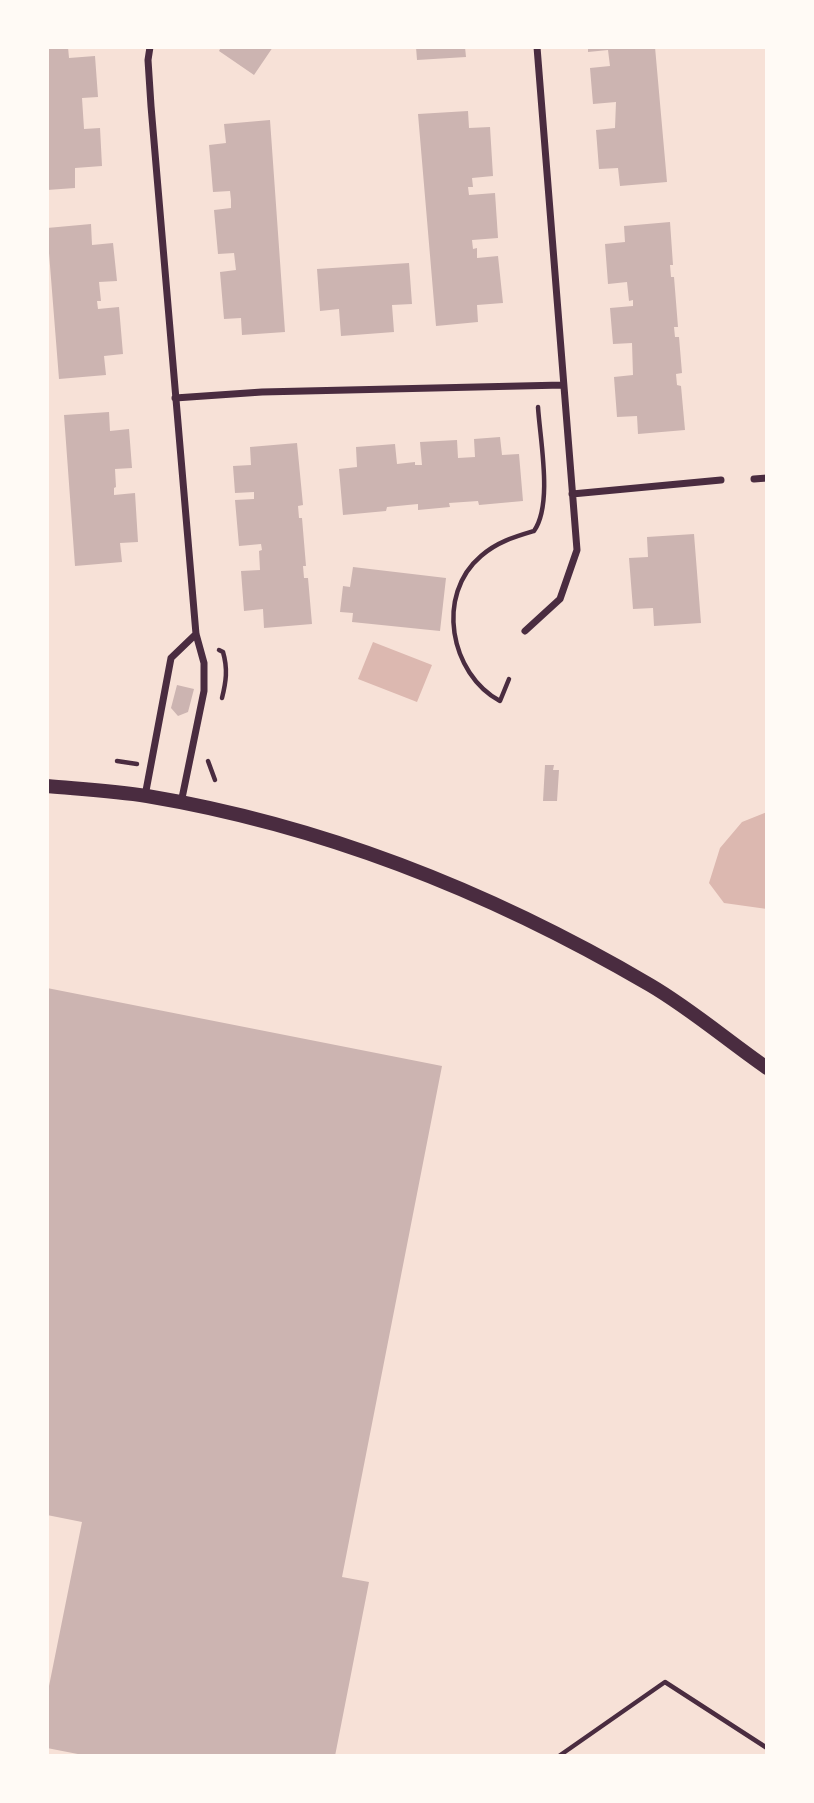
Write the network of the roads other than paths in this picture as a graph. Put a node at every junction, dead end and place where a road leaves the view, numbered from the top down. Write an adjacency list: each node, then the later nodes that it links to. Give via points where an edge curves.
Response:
1 (150, 47): 4 (street)
2 (537, 47): 3 (street)
3 (563, 385): 4 (street, via 262,391); 8 (street)
4 (175, 398): 10 (street)
5 (767, 478): 7 (street)
6 (721, 480): 8 (street)
7 (754, 480)
8 (572, 494): 9 (street, via 577,550 561,599)
9 (525, 631)
10 (196, 634): 12 (street, via 171,658); 13 (street, via 204,663 204,691)
11 (47, 786): 12 (main road)
12 (145, 796): 13 (main road)
13 (180, 803): 14 (main road, via 328,840 466,890 548,928 653,987)
14 (767, 1068)

